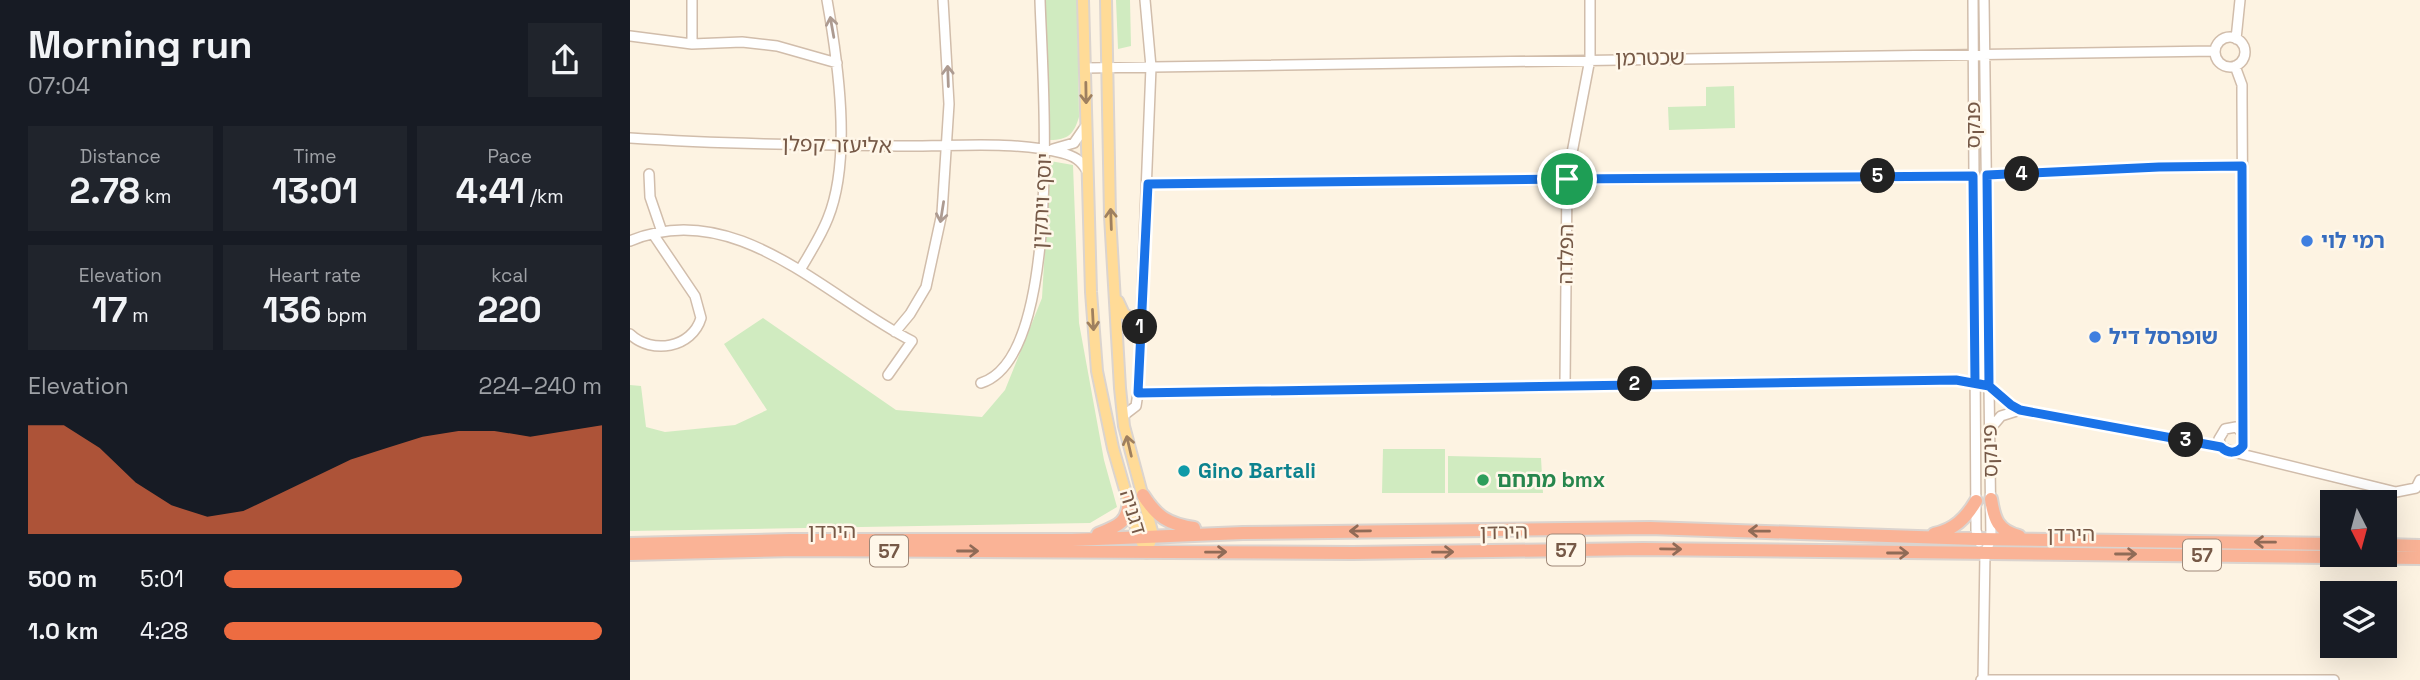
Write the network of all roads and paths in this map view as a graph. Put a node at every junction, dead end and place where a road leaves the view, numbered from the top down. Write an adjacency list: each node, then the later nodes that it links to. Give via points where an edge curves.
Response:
1 (692, 0): 14 (street)
2 (827, 0): 19 (street, one-way to 2)
3 (943, 0): 27 (street, one-way to 3)
4 (1040, 0): 28 (street, יוסף ויתקין)
5 (1083, 0): 23 (main road, דגניה)
6 (1106, 0): 22 (main road, דגניה)
7 (1145, 0): 20 (street)
8 (1590, 0): 18 (street, הפלדה)
9 (1973, 0): 16 (street, פנקס)
10 (1984, 0): 17 (street, פינקס)
11 (2240, 0): 13 (street)
12 (630, 36): 14 (street)
13 (2235, 39): 15 (street, via 2223,40); 21 (street, via 2243,45 2245,55)
14 (692, 44): 19 (street, via 777,46)
15 (2216, 51): 17 (street, שכטרמן); 21 (street, via 2221,64)
16 (1973, 53): 17 (street, שכטרמן); 18 (street, שכטרמן); 33 (street, פנקס)
17 (1985, 53): 31 (street, פינקס)
18 (1590, 59): 20 (street, שכטרמן); 34 (street, הפלדה)
19 (837, 63): 26 (street)
20 (1151, 66): 22 (street, שכטרמן); 35 (street)
21 (2235, 66): 29 (street, via 2242,85)
22 (1107, 67): 23 (street, שכטרמן); 39 (main road, דגניה, one-way to 22)
23 (1085, 68): 24 (main road, דגניה, one-way to 24)
24 (1086, 122): 28 (street, אליעזר קפלן, via 1074,143); 32 (main road, דגניה)
25 (630, 138): 26 (street, אליעזר קפלן)
26 (840, 144): 27 (street, אליעזר קפלן); 38 (street, via 837,190 828,218)
27 (948, 144): 28 (street, אליעזר קפלן); 41 (street, one-way to 41, via 942,213 926,287)
28 (1045, 149): 32 (street, אליעזר קפלן, via 1078,159); 44 (street, יוסף ויתקין, via 1043,219 1032,299 1007,364)
29 (2242, 166): 31 (street); 49 (street)
30 (649, 174): 36 (street)
31 (1987, 175): 47 (street, פינקס)
32 (1088, 176): 61 (main road, דגניה, one-way to 61, via 1097,371)
33 (1973, 176): 34 (street); 45 (street, פנקס)
34 (1567, 179): 35 (street); 46 (street, הפלדה)
35 (1148, 184): 40 (street)
36 (657, 233): 37 (street); 38 (street, via 705,232 730,237); 42 (street, via 695,296 701,318 690,336 674,344 643,344)
37 (630, 241)
38 (800, 270): 41 (street)
39 (1114, 288): 40 (main road, via 1124,314); 51 (main road, דגניה)
40 (1140, 323): 48 (street)
41 (895, 332): 43 (street, via 912,341)
42 (630, 334)
43 (888, 375)
44 (981, 383)
45 (1975, 383): 46 (street); 47 (street); 62 (street, פנקס)
46 (1565, 385): 48 (street)
47 (1989, 386): 50 (street); 53 (street, פינקס)
48 (1138, 393): 51 (street, via 1136,406)
49 (2243, 407): 52 (street); 54 (street)
50 (2020, 410): 53 (street, via 2001,416); 55 (street)
51 (1123, 416): 59 (main road, דגניה, one-way to 51)
52 (2232, 427): 54 (street); 55 (street, via 2220,435)
53 (1990, 429): 60 (street, פינקס)
54 (2244, 438): 56 (street, via 2241,449); 57 (street)
55 (2221, 447): 56 (street)
56 (2234, 452): 57 (street)
57 (2259, 459): 58 (street, via 2396,492 2416,488)
58 (2420, 480)
59 (1143, 495): 63 (highway, via 1153,511 1174,525); 65 (main road, דגניה)
60 (1991, 499): 69 (street, פינקס); 70 (highway, via 1994,519 2003,530)
61 (1129, 500): 64 (main road, דגניה); 67 (highway, via 1124,522)
62 (1976, 501): 66 (highway, via 1962,521); 68 (street, פינקס)
63 (1243, 533): 65 (highway, הירדן / 57); 66 (highway, הירדן / 57, one-way to 63, via 1650,528)
64 (1138, 535): 65 (highway, הירדן / 57); 67 (highway, הירדן / 57); 75 (main road, דגניה)
65 (1153, 535): 75 (main road, דגניה)
66 (1925, 537): 68 (highway, הירדן / 57)
67 (1085, 538): 71 (highway, הירדן / 57)
68 (1976, 539): 69 (highway, הירדן / 57); 76 (street)
69 (1991, 539): 70 (highway, הירדן / 57); 76 (street, פינקס)
70 (2037, 539): 72 (highway, הירדן / 57, one-way to 70)
71 (630, 544)
72 (2320, 544)
73 (2398, 545): 74 (highway)
74 (2420, 545)
75 (1147, 553): 76 (highway, הירדן / 57, one-way to 76, via 1643,549); 77 (highway, הירדן / 57, one-way to 75, via 796,550)
76 (1985, 553): 78 (highway, הירדן / 57, one-way to 78); 79 (street)
77 (630, 554)
78 (2420, 558)
79 (1982, 680): 80 (street)
80 (2334, 680)

